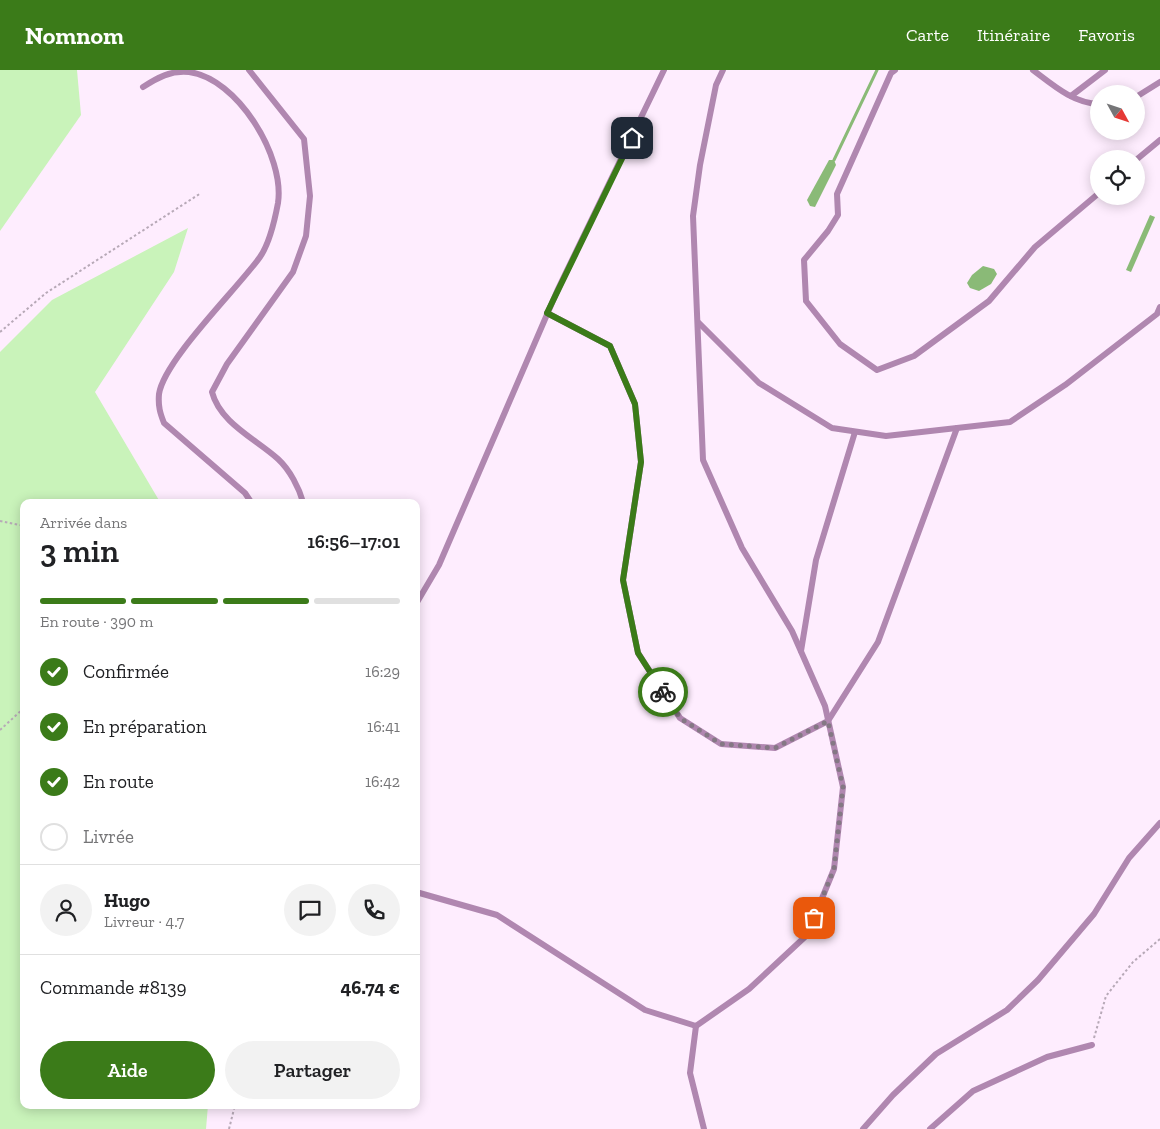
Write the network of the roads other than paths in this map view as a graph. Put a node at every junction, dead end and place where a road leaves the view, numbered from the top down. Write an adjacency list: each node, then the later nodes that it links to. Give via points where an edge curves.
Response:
1 (249, 70): 21 (lane, via 304,139 310,196 306,236 293,272 227,364 212,392 215,404 235,425 280,461 300,490)
2 (664, 70): 16 (lane)
3 (723, 70): 17 (lane, via 716,85 693,216)
4 (895, 70): 14 (lane, via 837,194 838,215 804,260 806,301 840,344 877,370 914,356 989,301 1035,247)
5 (1033, 70): 10 (lane)
6 (1105, 70): 10 (lane)
7 (1160, 82): 9 (lane)
8 (143, 87): 20 (lane, via 163,75 188,72 212,79 252,120 275,163 278,202 261,256 227,294 181,355 159,392 158,410 164,423)
9 (1145, 91)
10 (1071, 96): 11 (lane)
11 (1090, 103)
12 (1160, 140): 13 (lane)
13 (1145, 152)
14 (1090, 200)
15 (1160, 307): 18 (lane, via 1157,314 1065,385 1010,422)
16 (547, 313): 22 (lane, via 438,565); 24 (lane, via 610,346 635,404 641,462 623,580 638,653 680,718 721,744 775,748)
17 (698, 323): 19 (lane, via 759,383 832,428); 23 (lane, via 703,460 742,548 792,631)
18 (957, 428): 19 (lane, via 886,436); 24 (lane, via 878,642)
19 (855, 432): 23 (lane, via 816,560)
20 (249, 499)
21 (302, 499)
22 (420, 597)
23 (801, 652): 24 (lane, via 825,706)
24 (828, 721): 27 (lane, via 843,787 834,869 807,935 749,989)
25 (1160, 823): 30 (lane, via 1130,858 1094,914 1038,980 1007,1010 936,1054)
26 (420, 893): 27 (lane, via 497,915 645,1010)
27 (696, 1026): 29 (lane, via 690,1073)
28 (1092, 1045): 31 (lane, via 1047,1057 973,1091)
29 (704, 1129)
30 (863, 1129)
31 (930, 1129)

